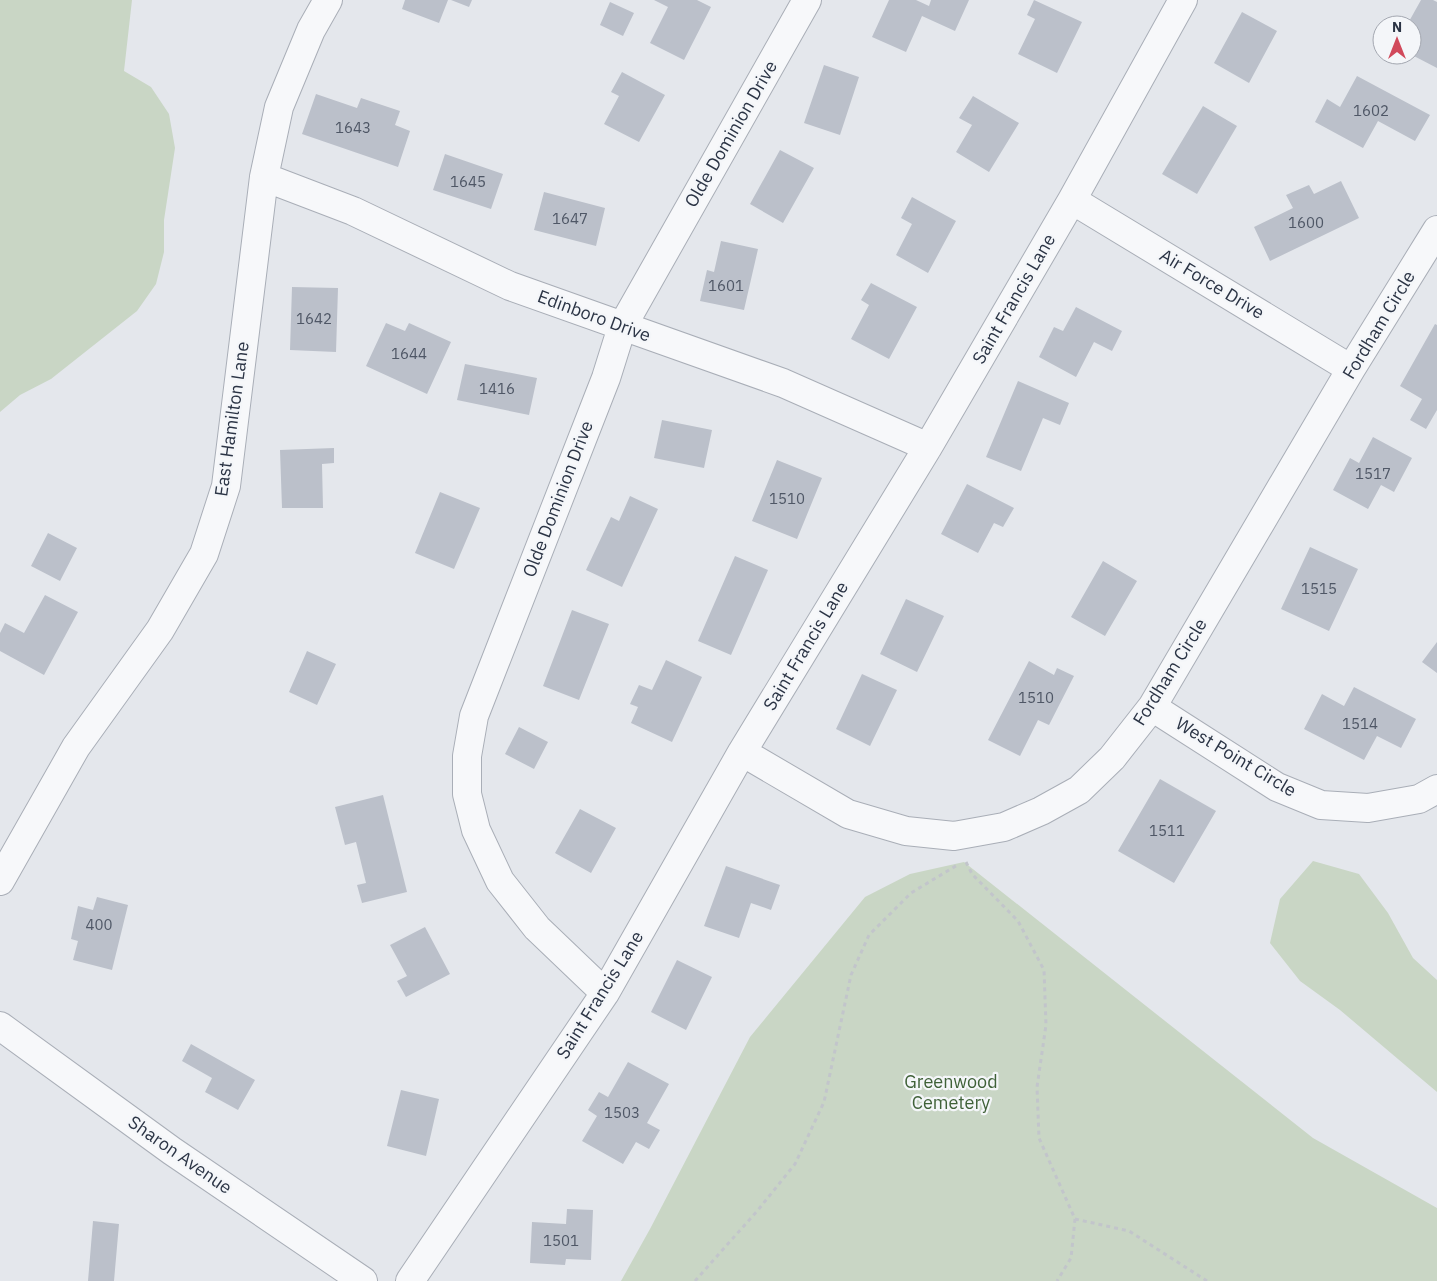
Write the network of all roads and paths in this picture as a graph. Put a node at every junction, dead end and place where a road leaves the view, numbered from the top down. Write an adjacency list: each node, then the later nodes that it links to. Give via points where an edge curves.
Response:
1 (328, 0): 4 (street, East Hamilton Lane, via 311,30 280,107)
2 (807, 0): 7 (street, Olde Dominion Drive)
3 (1183, 0): 5 (street, Saint Francis Lane)
4 (264, 177): 7 (street, Edinboro Drive, via 352,211 510,286); 13 (street, East Hamilton Lane, via 226,486 204,554 160,630 76,747)
5 (1072, 200): 8 (street, Air Force Drive); 9 (street, Saint Francis Lane)
6 (1437, 230): 8 (street, Fordham Circle)
7 (622, 327): 9 (street, Edinboro Drive, via 783,383); 14 (street, Olde Dominion Drive, via 606,378 474,716 466,756 467,794 476,830 500,882 537,928)
8 (1351, 369): 10 (street, Fordham Circle)
9 (928, 446): 11 (street, Saint Francis Lane)
10 (1152, 707): 11 (street, Fordham Circle, via 1112,758 1078,790 1004,827 954,836 906,831 848,814); 12 (street, West Point Circle, via 1277,787 1320,805 1368,808 1419,799)
11 (742, 752): 14 (street, Saint Francis Lane)
12 (1437, 789)
13 (0, 881)
14 (605, 994): 18 (street, Saint Francis Lane)
15 (0, 1026): 17 (street, Sharon Avenue, via 172,1151)
16 (1075, 1219): 19 (path, via 1039,1138 1037,1087 1046,1025 1044,970 1018,921 972,874 965,860 911,893 869,935 851,975 824,1102 795,1164); 20 (path, via 1071,1258); 21 (path, via 1129,1231)
17 (362, 1281)
18 (410, 1281)
19 (695, 1281)
20 (1057, 1281)
21 (1207, 1281)

